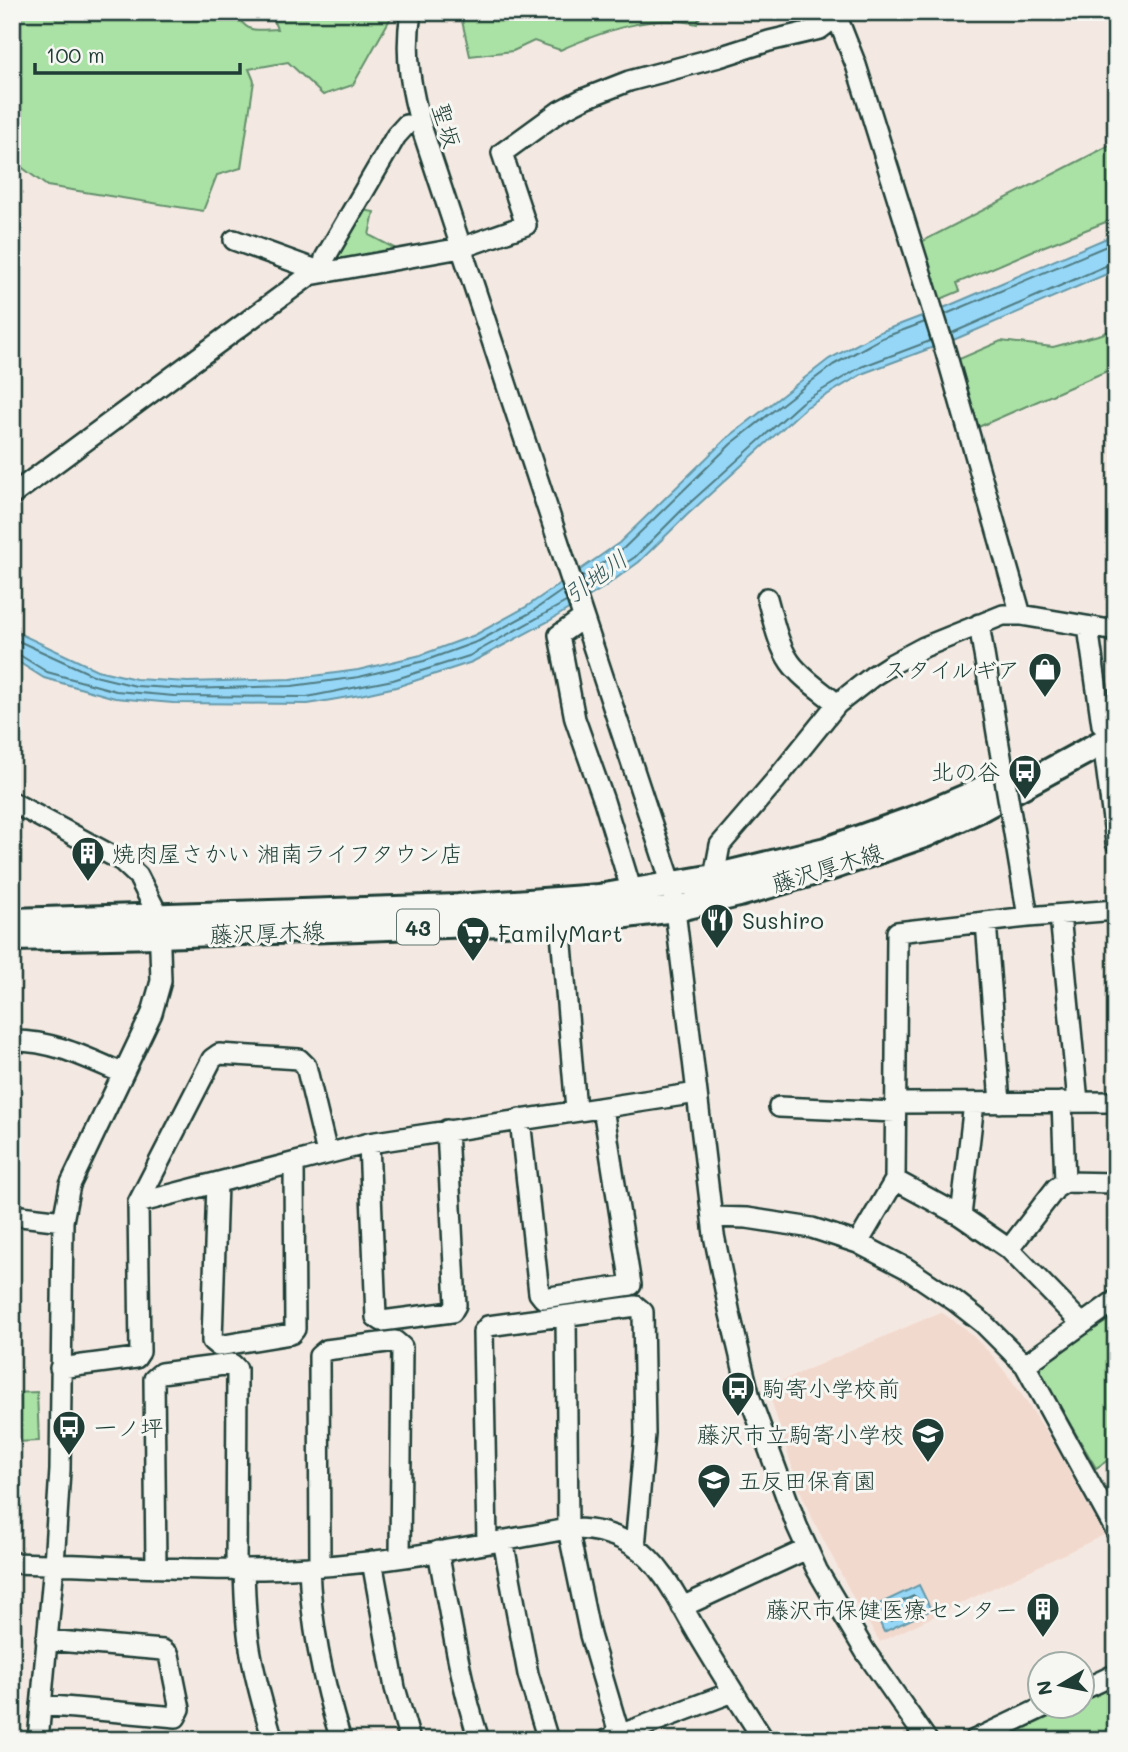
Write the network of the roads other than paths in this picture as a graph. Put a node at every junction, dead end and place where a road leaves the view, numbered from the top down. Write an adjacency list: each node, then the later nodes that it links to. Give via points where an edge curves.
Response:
1 (411, 12): 5 (street, 聖坂, via 408,66 413,97)
2 (840, 14): 5 (street, via 820,29 629,81 560,111 502,153 526,225); 10 (street)
3 (401, 130): 6 (street, via 325,258)
4 (234, 240): 6 (street)
5 (461, 248): 6 (street); 9 (street, 聖坂)
6 (322, 272): 7 (street, via 307,277)
7 (12, 495)
8 (767, 598): 14 (street, via 789,661)
9 (582, 613): 19 (street, via 559,635 575,719); 20 (street, 聖坂)
10 (1021, 615): 11 (street, via 1003,615); 12 (street)
11 (979, 624): 14 (street, via 903,658); 23 (street, bridge)
12 (1088, 627): 13 (street); 15 (street)
13 (1116, 631)
14 (837, 704): 18 (street, via 720,845)
15 (1109, 730): 17 (street); 18 (main road, 藤沢厚木線 / 43, via 919,817 826,850); 20 (main road, 藤沢厚木線 / 43, via 978,810 928,834 739,894)
16 (12, 802): 27 (street, via 122,861 138,876)
17 (1116, 843)
18 (714, 877): 20 (main road, 藤沢厚木線 / 43)
19 (632, 892): 20 (main road, 藤沢厚木線 / 43); 27 (main road, 藤沢厚木線 / 43)
20 (673, 897): 25 (main road, 藤沢厚木線 / 43, via 602,918); 31 (street, 聖坂)
21 (1116, 910): 22 (street)
22 (1060, 915): 23 (street); 33 (street)
23 (1028, 918): 26 (street)
24 (12, 921): 27 (main road, 藤沢厚木線 / 43)
25 (560, 921): 27 (main road, 藤沢厚木線 / 43); 39 (street)
26 (986, 922): 32 (street); 38 (street, via 897,932)
27 (159, 926): 28 (main road, 藤沢厚木線 / 43); 30 (street, via 160,981 152,1013)
28 (12, 938)
29 (12, 1041): 30 (street, via 72,1051)
30 (122, 1073): 53 (street, via 71,1185)
31 (697, 1093): 37 (street); 52 (street, 聖坂)
32 (1000, 1102): 33 (street); 35 (street)
33 (1070, 1102): 34 (street); 47 (street)
34 (1116, 1102)
35 (974, 1103): 38 (street); 51 (street)
36 (779, 1107): 38 (street)
37 (603, 1108): 39 (street); 40 (street, via 631,1284 543,1298)
38 (895, 1108): 45 (street)
39 (576, 1110): 40 (street)
40 (520, 1119): 41 (street)
41 (446, 1130): 42 (street); 42 (street, via 456,1305 452,1312 382,1321 376,1317)
42 (369, 1143): 43 (street)
43 (327, 1153): 44 (street); 49 (street, via 306,1066 299,1059 219,1054 212,1059)
44 (294, 1163): 46 (street); 46 (street, via 295,1329 291,1335 218,1346 212,1341)
45 (895, 1180): 51 (street); 54 (street)
46 (217, 1182): 49 (street)
47 (1065, 1182): 48 (street); 55 (street)
48 (1116, 1183)
49 (138, 1203): 60 (street, via 140,1352 136,1358)
50 (12, 1214): 53 (street)
51 (961, 1216): 55 (street)
52 (712, 1217): 54 (street, via 812,1228); 65 (street, 聖坂, via 750,1398)
53 (63, 1221): 60 (street)
54 (858, 1243): 59 (street, via 955,1301)
55 (1009, 1249): 58 (street)
56 (1116, 1300): 58 (street)
57 (566, 1316): 61 (street); 63 (street, via 488,1326 483,1332); 64 (street, via 636,1306 643,1312 645,1434)
58 (1082, 1324): 59 (street)
59 (1025, 1365): 62 (street)
60 (60, 1368): 70 (street)
61 (568, 1528): 63 (street); 64 (street, via 609,1533); 81 (street, via 590,1635 617,1726)
62 (1116, 1531)
63 (495, 1541): 66 (street); 87 (street)
64 (635, 1547): 74 (street, via 656,1567)
65 (807, 1549): 74 (street); 89 (street, 聖坂, via 865,1651)
66 (438, 1551): 67 (street); 86 (street, via 460,1670)
67 (400, 1557): 68 (street); 72 (street, via 402,1348 396,1341 326,1350 320,1356)
68 (372, 1561): 72 (street); 85 (street, via 395,1688)
69 (12, 1563): 70 (street)
70 (54, 1564): 71 (street); 75 (street)
71 (156, 1567): 73 (street); 73 (street, via 154,1379 161,1373 232,1364 237,1370)
72 (315, 1567): 73 (street); 84 (street, via 310,1597 318,1654)
73 (240, 1570): 83 (street, via 251,1657)
74 (682, 1607): 78 (street)
75 (46, 1640): 79 (street); 79 (street, via 163,1650 169,1655 180,1709 176,1717)
76 (1116, 1674): 77 (street)
77 (1096, 1684)
78 (733, 1692): 81 (street); 88 (street)
79 (41, 1705): 82 (street)
80 (1026, 1715): 90 (street)
81 (611, 1739)
82 (38, 1740)
83 (273, 1740)
84 (341, 1740)
85 (410, 1740)
86 (479, 1740)
87 (548, 1740)
88 (764, 1740)
89 (927, 1740)
90 (974, 1740)

